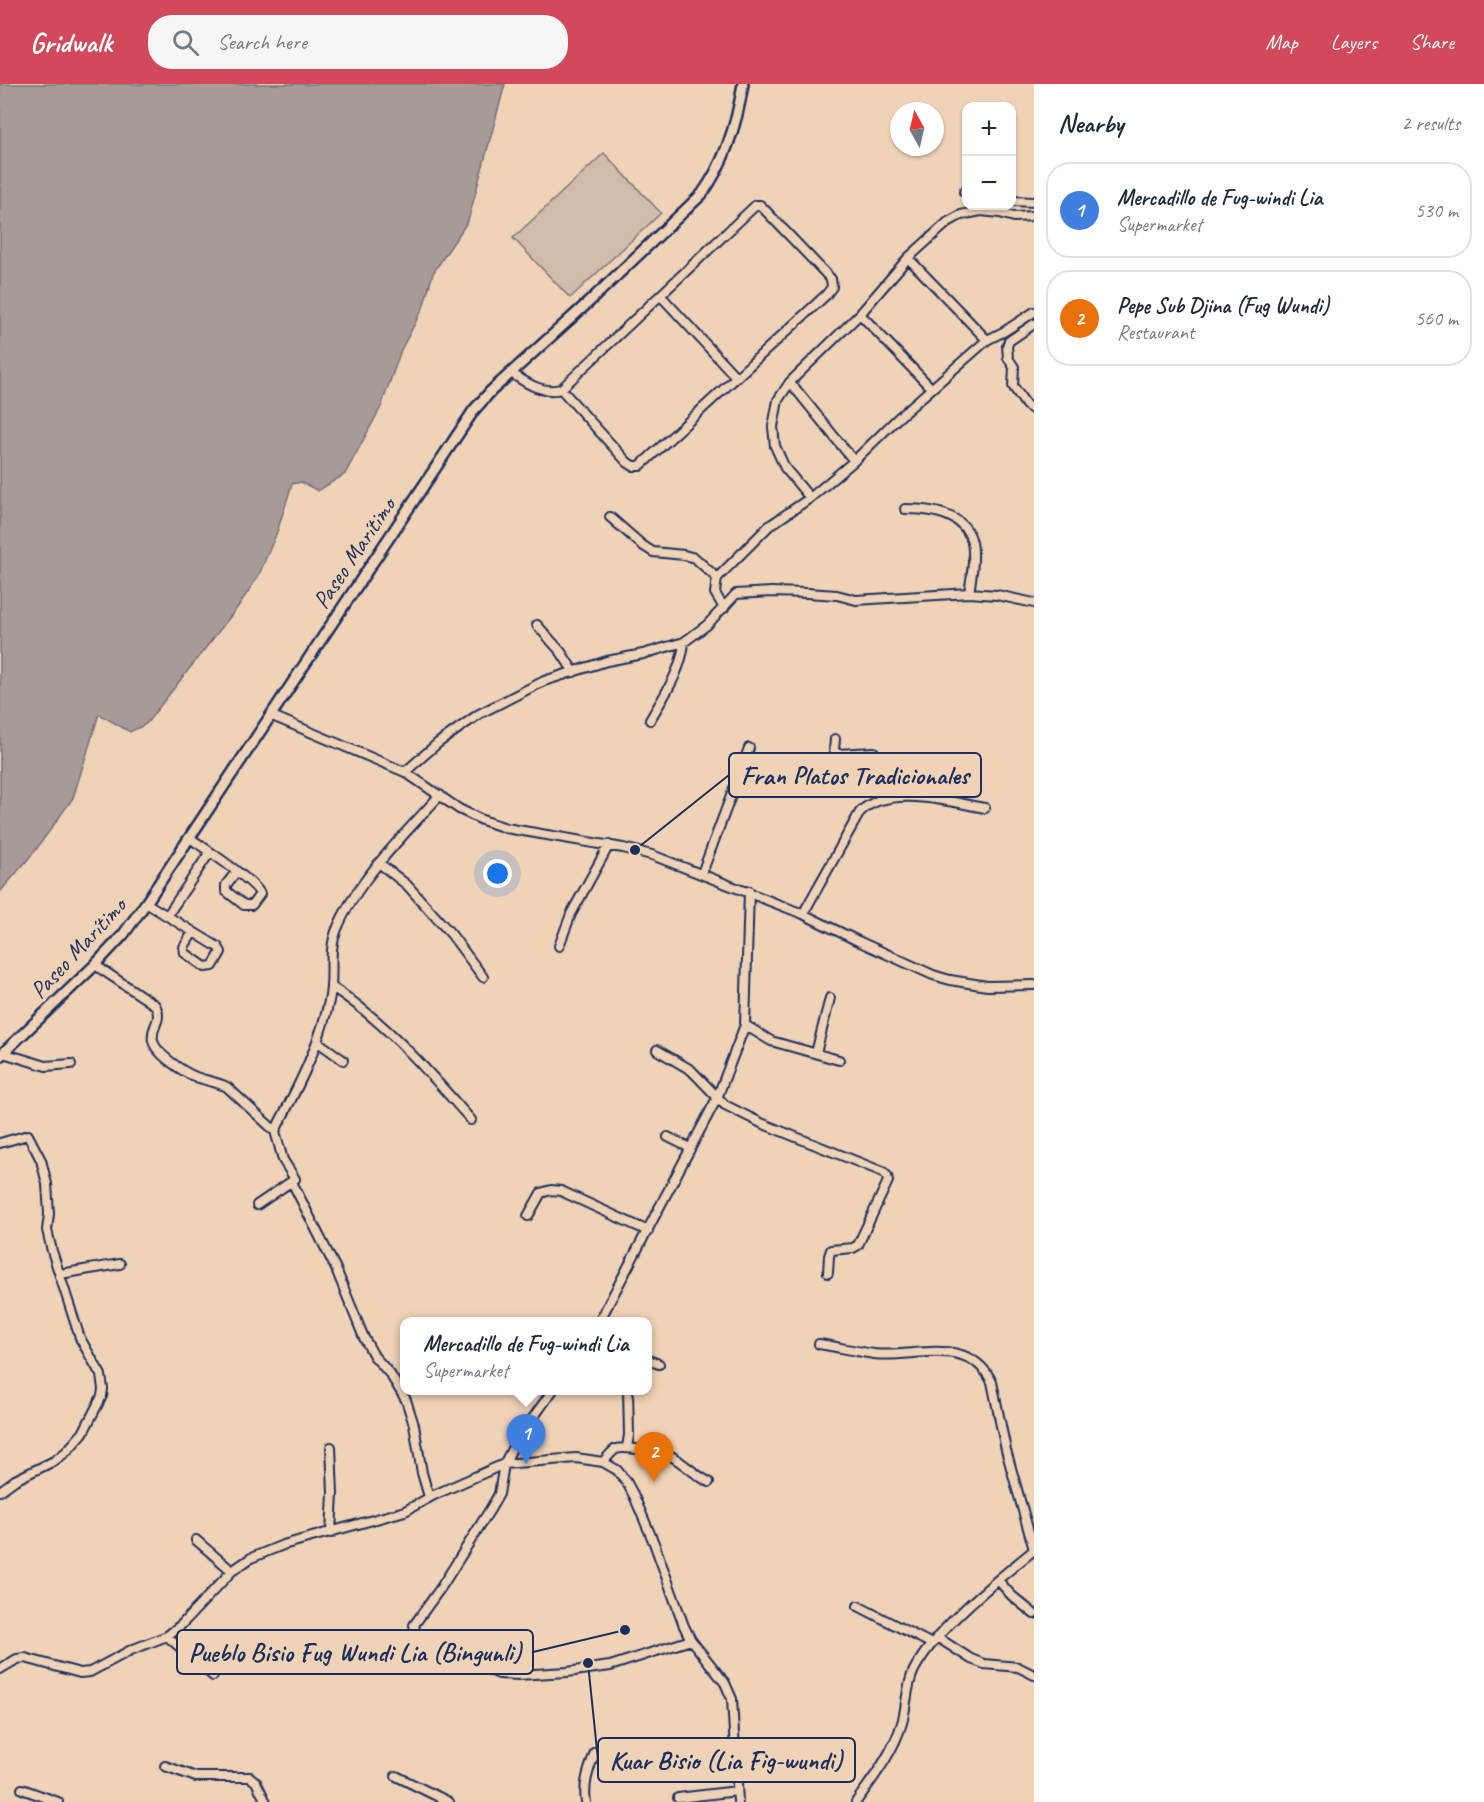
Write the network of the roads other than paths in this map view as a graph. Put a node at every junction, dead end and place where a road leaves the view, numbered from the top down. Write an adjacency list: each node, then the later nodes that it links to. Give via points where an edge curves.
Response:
1 (743, 84): 11 (main road, Paseo Marítimo, via 729,142 702,194)
2 (1016, 201): 3 (street)
3 (1034, 202)
4 (1034, 216): 5 (street, via 981,212 961,215)
5 (908, 258): 8 (street); 10 (street)
6 (661, 296): 12 (street); 12 (street, via 756,205 827,273 832,287 826,295); 15 (street)
7 (1034, 312): 10 (street)
8 (860, 315): 13 (street); 14 (street)
9 (1034, 324): 16 (street, via 1009,341 1007,348 1014,367 1013,386)
10 (987, 340): 14 (street)
11 (511, 373): 15 (street, via 536,388); 28 (main road, Paseo Marítimo, via 474,410)
12 (736, 377): 15 (street, via 640,466 627,462)
13 (790, 382): 17 (street); 18 (street, via 778,400 773,427 775,446 785,468)
14 (931, 388): 17 (street)
15 (561, 389)
16 (1034, 410)
17 (854, 461): 18 (street)
18 (810, 498): 21 (street, via 768,526)
19 (906, 509): 22 (street, via 944,513 964,525 973,550)
20 (610, 517): 21 (street, via 653,552 695,558)
21 (717, 578): 24 (street, via 715,592)
22 (969, 594): 23 (street, via 1006,596); 24 (street, via 856,600 807,593 747,593 736,594)
23 (1034, 603)
24 (724, 608): 26 (street)
25 (537, 624): 27 (street)
26 (684, 642): 27 (street); 29 (street, via 683,656)
27 (574, 672): 32 (street, via 544,681 478,714)
28 (270, 715): 32 (street); 36 (main road, Paseo Marítimo)
29 (650, 720)
30 (835, 739): 34 (street, via 837,754 874,752 877,756)
31 (749, 748): 41 (street)
32 (405, 772): 33 (street)
33 (440, 795): 37 (street, via 459,809 506,828); 39 (street)
34 (880, 799): 35 (street, via 922,797); 44 (street, via 860,813)
35 (985, 808)
36 (190, 838): 38 (street); 43 (main road, Paseo Marítimo)
37 (609, 845): 41 (street); 47 (street, via 570,914)
38 (210, 852): 40 (street); 45 (street)
39 (379, 863): 49 (street, via 407,885); 51 (street, via 336,929 330,949)
40 (236, 872): 40 (street, via 260,892 252,905 244,905 226,891)
41 (702, 873): 42 (street)
42 (749, 891): 44 (street); 53 (street)
43 (146, 903): 45 (street); 48 (main road, Paseo Marítimo)
44 (803, 914): 50 (street, via 933,975 975,986)
45 (167, 916): 46 (street)
46 (193, 932): 46 (street, via 220,949 213,966 205,967 184,953)
47 (559, 946)
48 (95, 965): 57 (main road, Paseo Marítimo); 63 (street, via 155,1005 159,1020 153,1030 153,1041 158,1051 180,1069 227,1088)
49 (483, 977)
50 (1034, 985)
51 (332, 987): 54 (street); 62 (street, via 392,1035)
52 (830, 998): 56 (street)
53 (745, 1025): 56 (street, via 771,1041); 61 (street)
54 (318, 1042): 58 (street); 63 (street)
55 (657, 1050): 61 (street, via 691,1070)
56 (816, 1053): 59 (street)
57 (2, 1055): 60 (street, via 46,1066)
58 (343, 1060)
59 (838, 1060)
60 (70, 1064)
61 (717, 1098): 66 (street); 72 (street, via 761,1123 869,1165 887,1176 881,1199 858,1245 831,1250)
62 (471, 1120)
63 (275, 1131): 67 (street, via 283,1160 295,1179)
64 (668, 1137): 66 (street)
65 (0, 1143): 73 (street, via 28,1135 41,1160 50,1214 47,1230)
66 (690, 1148): 70 (street)
67 (292, 1182): 68 (street); 78 (street, via 336,1269 364,1338)
68 (257, 1205)
69 (528, 1216): 70 (street, via 541,1193 561,1191)
70 (648, 1232): 74 (street)
71 (120, 1264): 73 (street)
72 (828, 1273)
73 (60, 1274): 87 (street, via 80,1338 101,1375 102,1396 83,1433 66,1452)
74 (602, 1317)
75 (819, 1344): 91 (street, via 874,1354 945,1351 978,1363 992,1382)
76 (652, 1361): 77 (street)
77 (659, 1364)
78 (400, 1390)
79 (403, 1395): 88 (street, via 414,1425)
80 (549, 1395): 85 (street)
81 (628, 1395): 83 (street)
82 (331, 1447): 89 (street)
83 (627, 1447): 84 (street, via 617,1449); 86 (street, via 671,1456)
84 (603, 1462): 85 (street, via 576,1458); 97 (street, via 617,1470 634,1496)
85 (504, 1464): 88 (street); 97 (street, via 499,1494 414,1625 416,1633 499,1674 518,1675 610,1666)
86 (709, 1482)
87 (0, 1491)
88 (429, 1497): 89 (street, via 405,1511)
89 (331, 1533): 92 (street, via 283,1545)
90 (196, 1540): 92 (street)
91 (1034, 1550): 93 (street)
92 (232, 1571): 96 (street)
93 (998, 1580): 95 (street); 98 (street)
94 (858, 1606): 98 (street)
95 (1034, 1614)
96 (166, 1636): 99 (street, via 90,1672 80,1673 25,1658); 101 (street)
97 (691, 1640): 106 (street, via 725,1683 732,1699)
98 (934, 1641): 100 (street, via 984,1664 1018,1667); 113 (street, via 913,1672 902,1724 884,1764)
99 (0, 1669)
100 (1034, 1675)
101 (213, 1676)
102 (595, 1752): 111 (street, via 584,1788)
103 (165, 1766): 109 (street, via 196,1777 250,1777)
104 (396, 1776): 110 (street)
105 (22, 1789): 108 (street)
106 (737, 1791): 107 (street); 112 (street)
107 (678, 1798)
108 (58, 1802)
109 (266, 1802)
110 (449, 1802)
111 (586, 1802)
112 (738, 1802)
113 (856, 1802)

